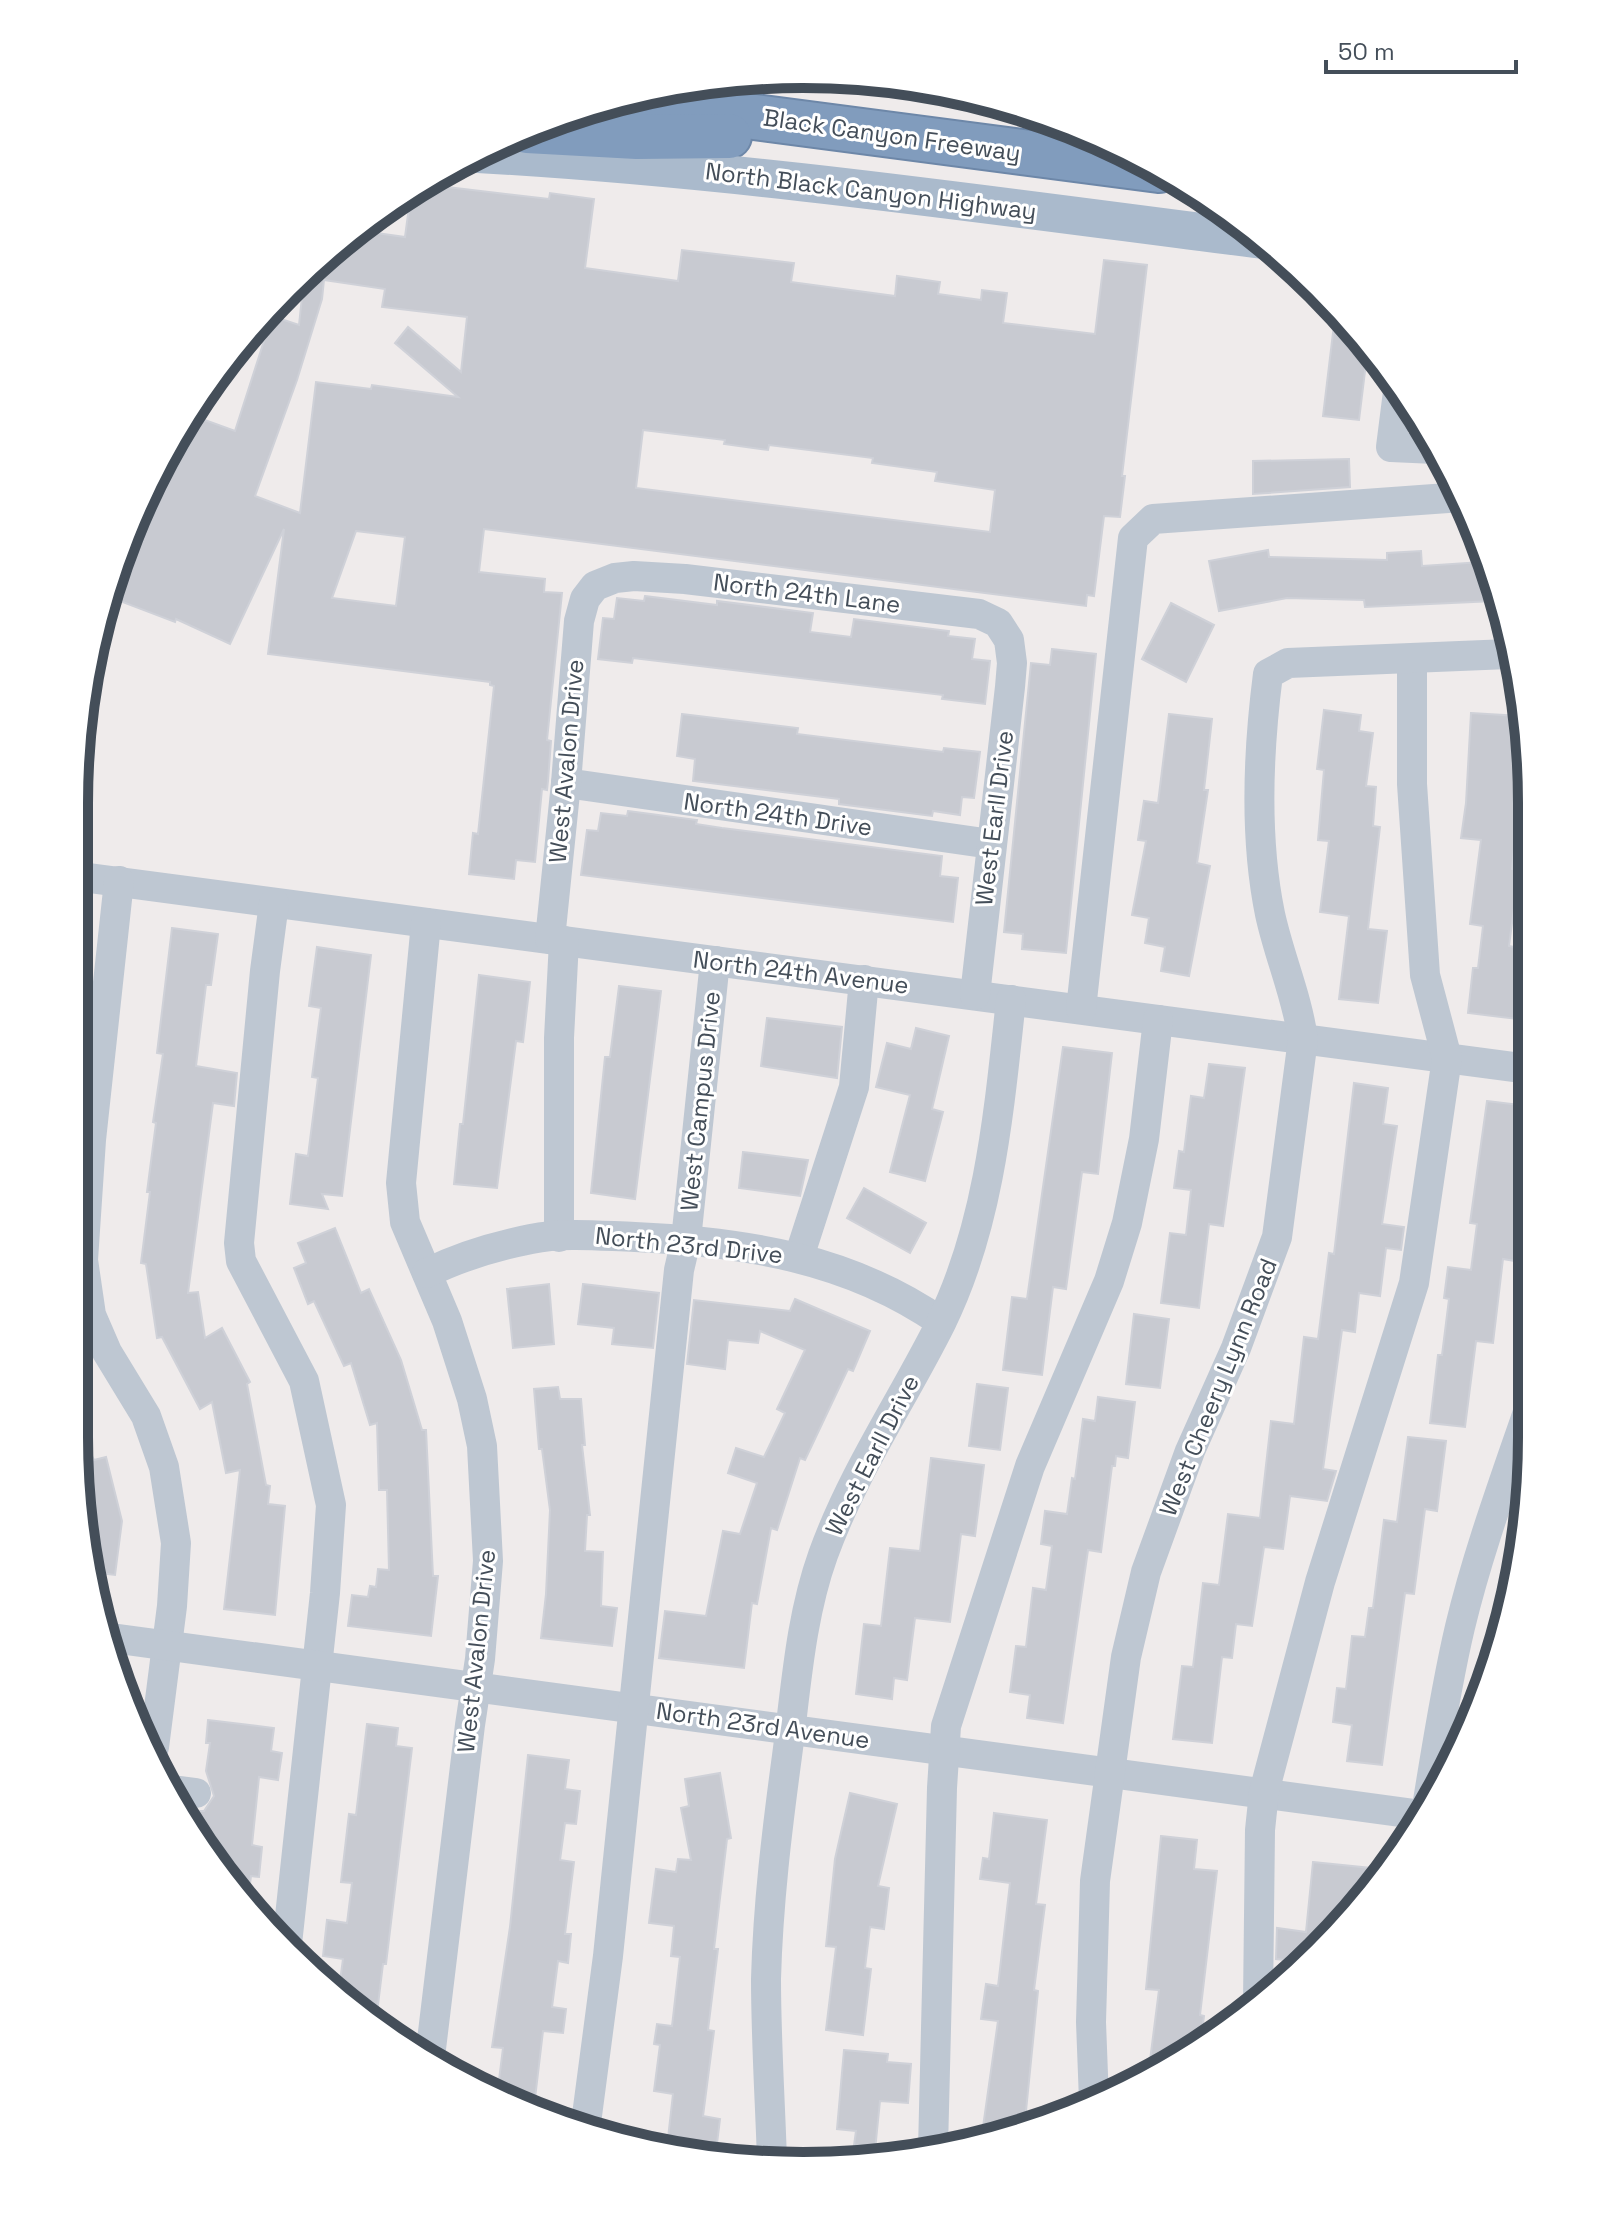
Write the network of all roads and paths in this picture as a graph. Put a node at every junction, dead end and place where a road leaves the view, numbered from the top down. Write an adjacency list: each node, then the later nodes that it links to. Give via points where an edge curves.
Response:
1 (763, 90): 3 (highway)
2 (655, 104): 5 (highway, Black Canyon Freeway)
3 (1022, 123)
4 (555, 133): 5 (highway, via 637,137)
5 (871, 133): 7 (highway, Black Canyon Freeway)
6 (501, 155): 8 (main road, North Black Canyon Highway, via 763,176)
7 (1126, 166)
8 (1239, 237)
9 (1396, 404): 10 (street, via 1391,447)
10 (1423, 448)
11 (1449, 498): 27 (street, via 1153,519 1133,538)
12 (595, 586): 13 (street, North 24th Lane, via 634,576 685,579 922,606 979,614 998,623); 16 (street, West Avalon Drive, via 579,621)
13 (1009, 640): 17 (street, West Earll Drive, via 1010,687)
14 (1502, 654): 15 (street)
15 (1412, 659): 29 (street, West Cheery Lynn Road, via 1288,663 1268,674 1260,850 1270,913); 30 (street, via 1412,784 1425,975)
16 (566, 783): 17 (street, North 24th Drive); 22 (street, West Avalon Drive)
17 (991, 844): 25 (street, West Earll Drive)
18 (88, 878): 19 (street, North 24th Avenue)
19 (119, 881): 20 (street, North 24th Avenue); 32 (street)
20 (274, 903): 21 (street, North 24th Avenue); 42 (street, via 239,1243 241,1261 304,1381 331,1505)
21 (426, 923): 22 (street, North 24th Avenue); 36 (street, West Avalon Drive, via 401,1183 405,1222)
22 (557, 940): 23 (street, North 24th Avenue); 33 (street, West Avalon Drive)
23 (715, 961): 24 (street, North 24th Avenue); 34 (street, West Campus Drive)
24 (864, 980): 25 (street, North 24th Avenue); 35 (street, via 854,1087)
25 (975, 995): 26 (street, North 24th Avenue)
26 (1011, 1000): 27 (street, North 24th Avenue); 38 (street, West Earll Drive, via 987,1187)
27 (1081, 1009): 28 (street, North 24th Avenue)
28 (1158, 1020): 29 (street, North 24th Avenue); 47 (street, via 1144,1139 1127,1223 1109,1281 1030,1466 964,1666)
29 (1303, 1039): 30 (street, North 24th Avenue); 48 (street, West Cheery Lynn Road, via 1277,1237 1146,1572 1126,1657)
30 (1447, 1058): 31 (street, North 24th Avenue); 50 (street, via 1414,1283 1320,1582)
31 (1518, 1068)
32 (88, 1185)
33 (559, 1237): 34 (street, North 23rd Drive); 36 (street, North 23rd Drive, via 533,1238)
34 (686, 1240): 35 (street, North 23rd Drive); 44 (street, West Campus Drive)
35 (799, 1257): 38 (street, North 23rd Drive, via 858,1277)
36 (427, 1273): 43 (street, West Avalon Drive, via 472,1399 482,1446 488,1561)
37 (88, 1294): 41 (street, via 107,1352 146,1416 164,1467 176,1543)
38 (941, 1322): 45 (street, West Earll Drive, via 862,1464 823,1556)
39 (1518, 1442): 49 (street, via 1460,1626)
40 (117, 1639): 41 (street, North 23rd Avenue)
41 (167, 1645): 42 (street, North 23rd Avenue); 46 (street)
42 (316, 1665): 43 (street, North 23rd Avenue); 52 (street)
43 (476, 1687): 44 (street, North 23rd Avenue); 54 (street, West Avalon Drive)
44 (635, 1707): 45 (street, North 23rd Avenue); 56 (street, West Campus Drive)
45 (789, 1728): 47 (street, North 23rd Avenue); 58 (street, West Earll Drive, via 766,1979)
46 (155, 1738)
47 (944, 1750): 48 (street, North 23rd Avenue); 57 (street)
48 (1111, 1772): 50 (street, North 23rd Avenue); 55 (street, West Cheery Lynn Road, via 1095,1881)
49 (1432, 1776)
50 (1264, 1792): 51 (street, North 23rd Avenue); 53 (street)
51 (1411, 1813)
52 (288, 1933)
53 (1258, 1988)
54 (431, 2047)
55 (1094, 2090)
56 (587, 2118)
57 (933, 2140)
58 (772, 2151)

